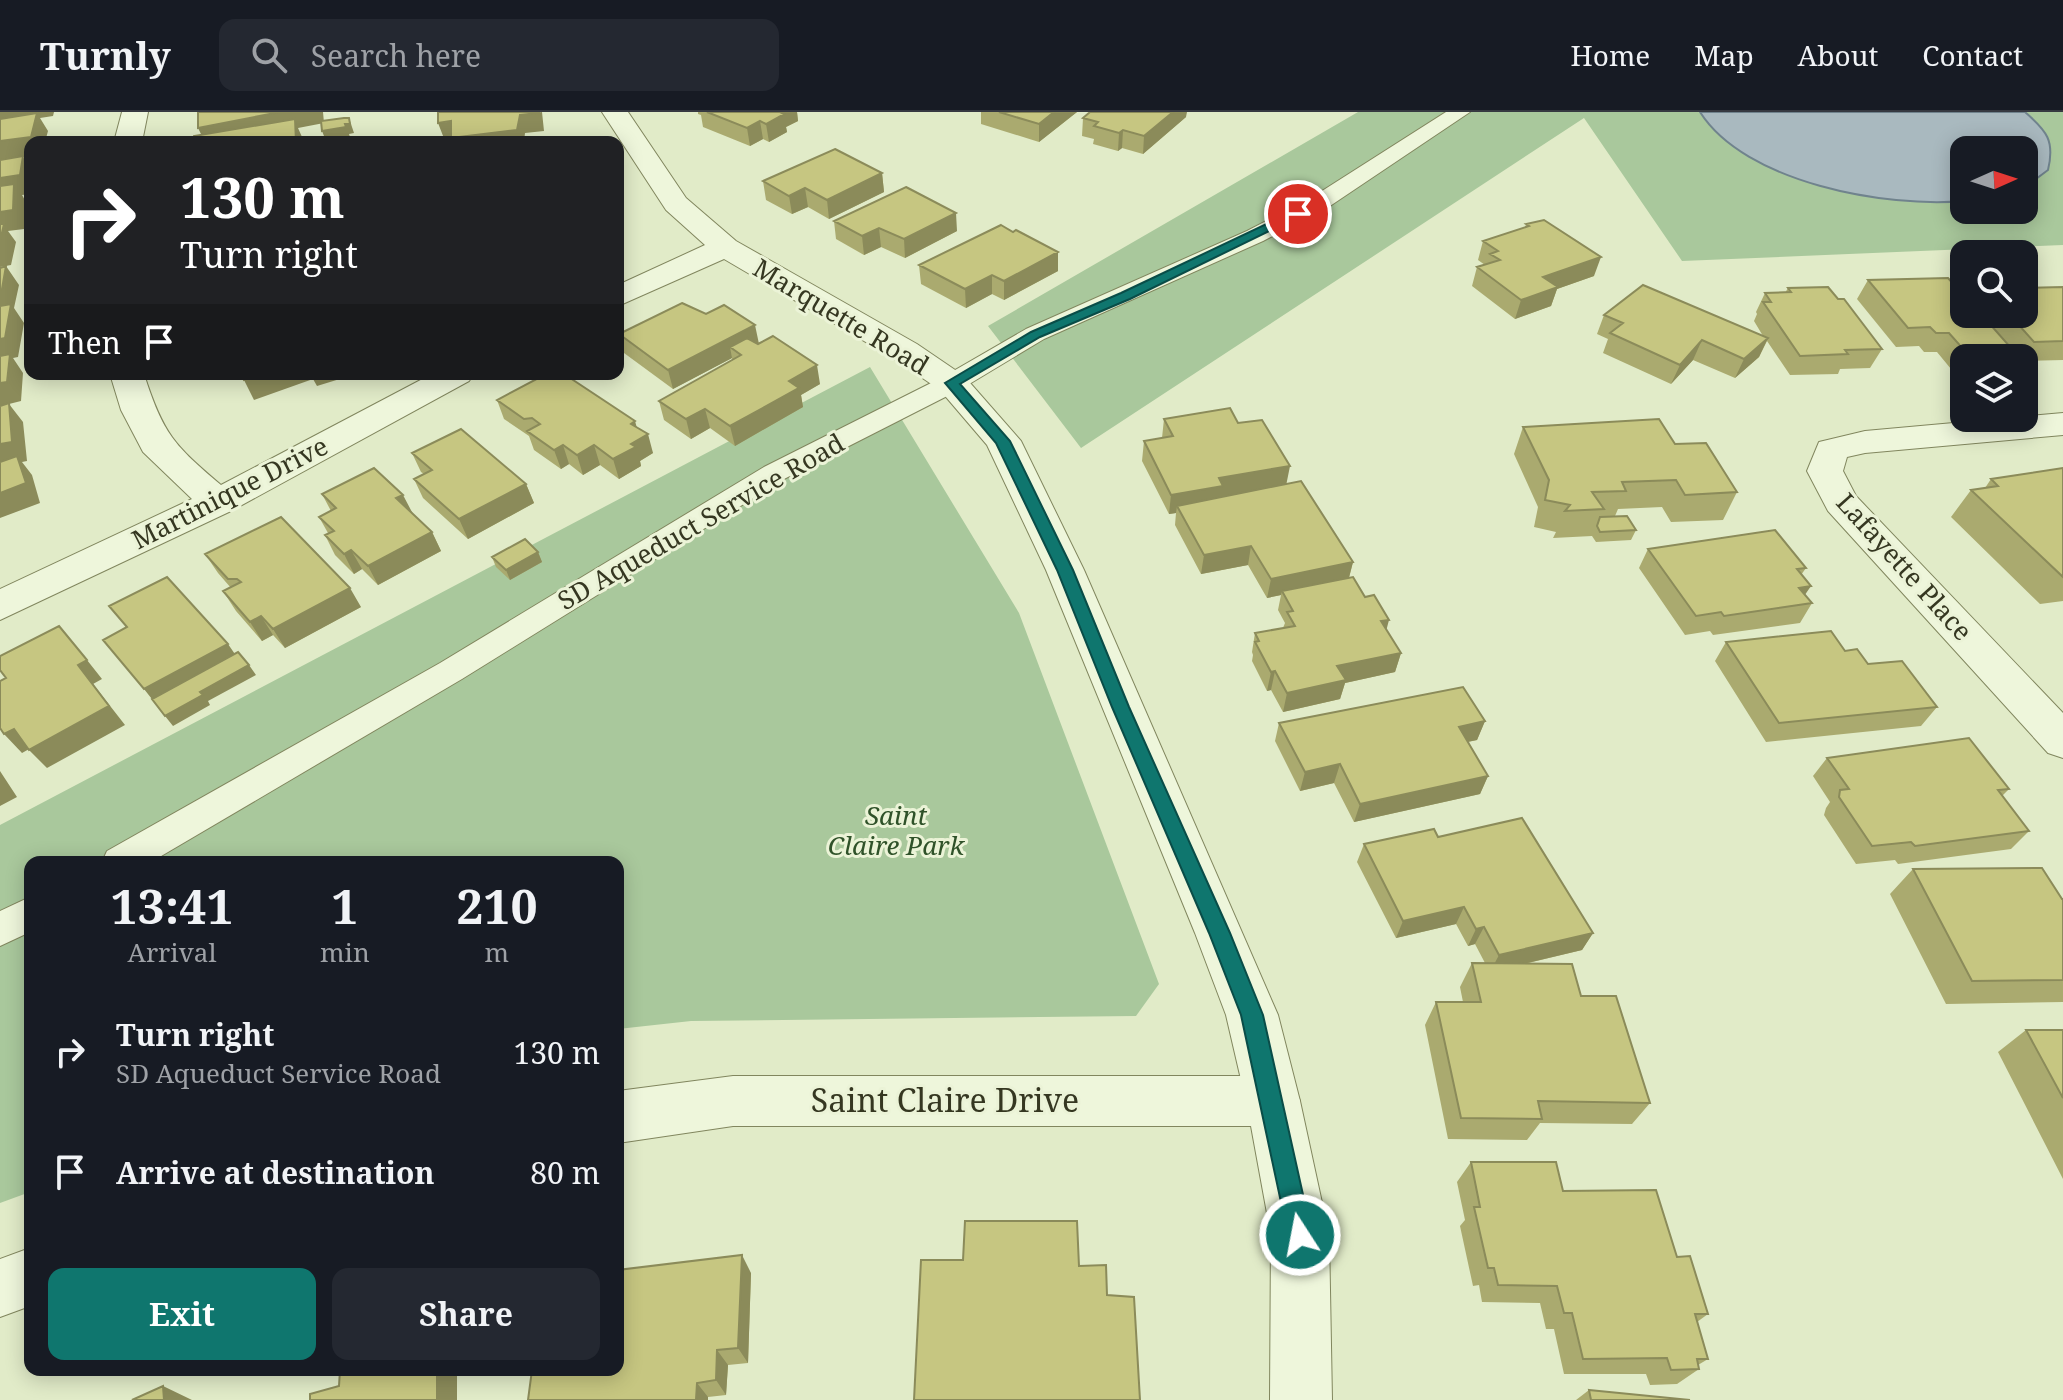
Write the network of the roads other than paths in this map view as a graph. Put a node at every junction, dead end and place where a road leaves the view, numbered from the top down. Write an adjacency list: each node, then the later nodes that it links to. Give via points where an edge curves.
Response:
1 (135, 112): 4 (street)
2 (615, 112): 5 (street, Marquette Road, via 676,204)
3 (1460, 112): 9 (lane, SD Aqueduct Service Road, via 1319,203 1035,334)
4 (129, 136)
5 (725, 247): 6 (street); 9 (street, Marquette Road)
6 (624, 294)
7 (129, 380): 11 (street, via 161,452)
8 (446, 380): 11 (street, Martinique Drive)
9 (952, 383): 14 (lane, SD Aqueduct Service Road, via 774,473 451,671); 17 (street, Marquette Road, via 1003,441 1065,570 1252,1015)
10 (2063, 424): 13 (street, Lafayette Place, via 1865,442 1832,450 1825,471 1841,502)
11 (218, 502): 12 (street, Martinique Drive)
12 (0, 606)
13 (2063, 741)
14 (130, 856)
15 (24, 916): 16 (lane)
16 (0, 930)
17 (1273, 1101): 18 (street, Saint Claire Drive, via 733,1101); 21 (street, Marquette Road, via 1300,1235)
18 (624, 1116)
19 (24, 1279): 20 (street)
20 (0, 1288)
21 (1301, 1400)

